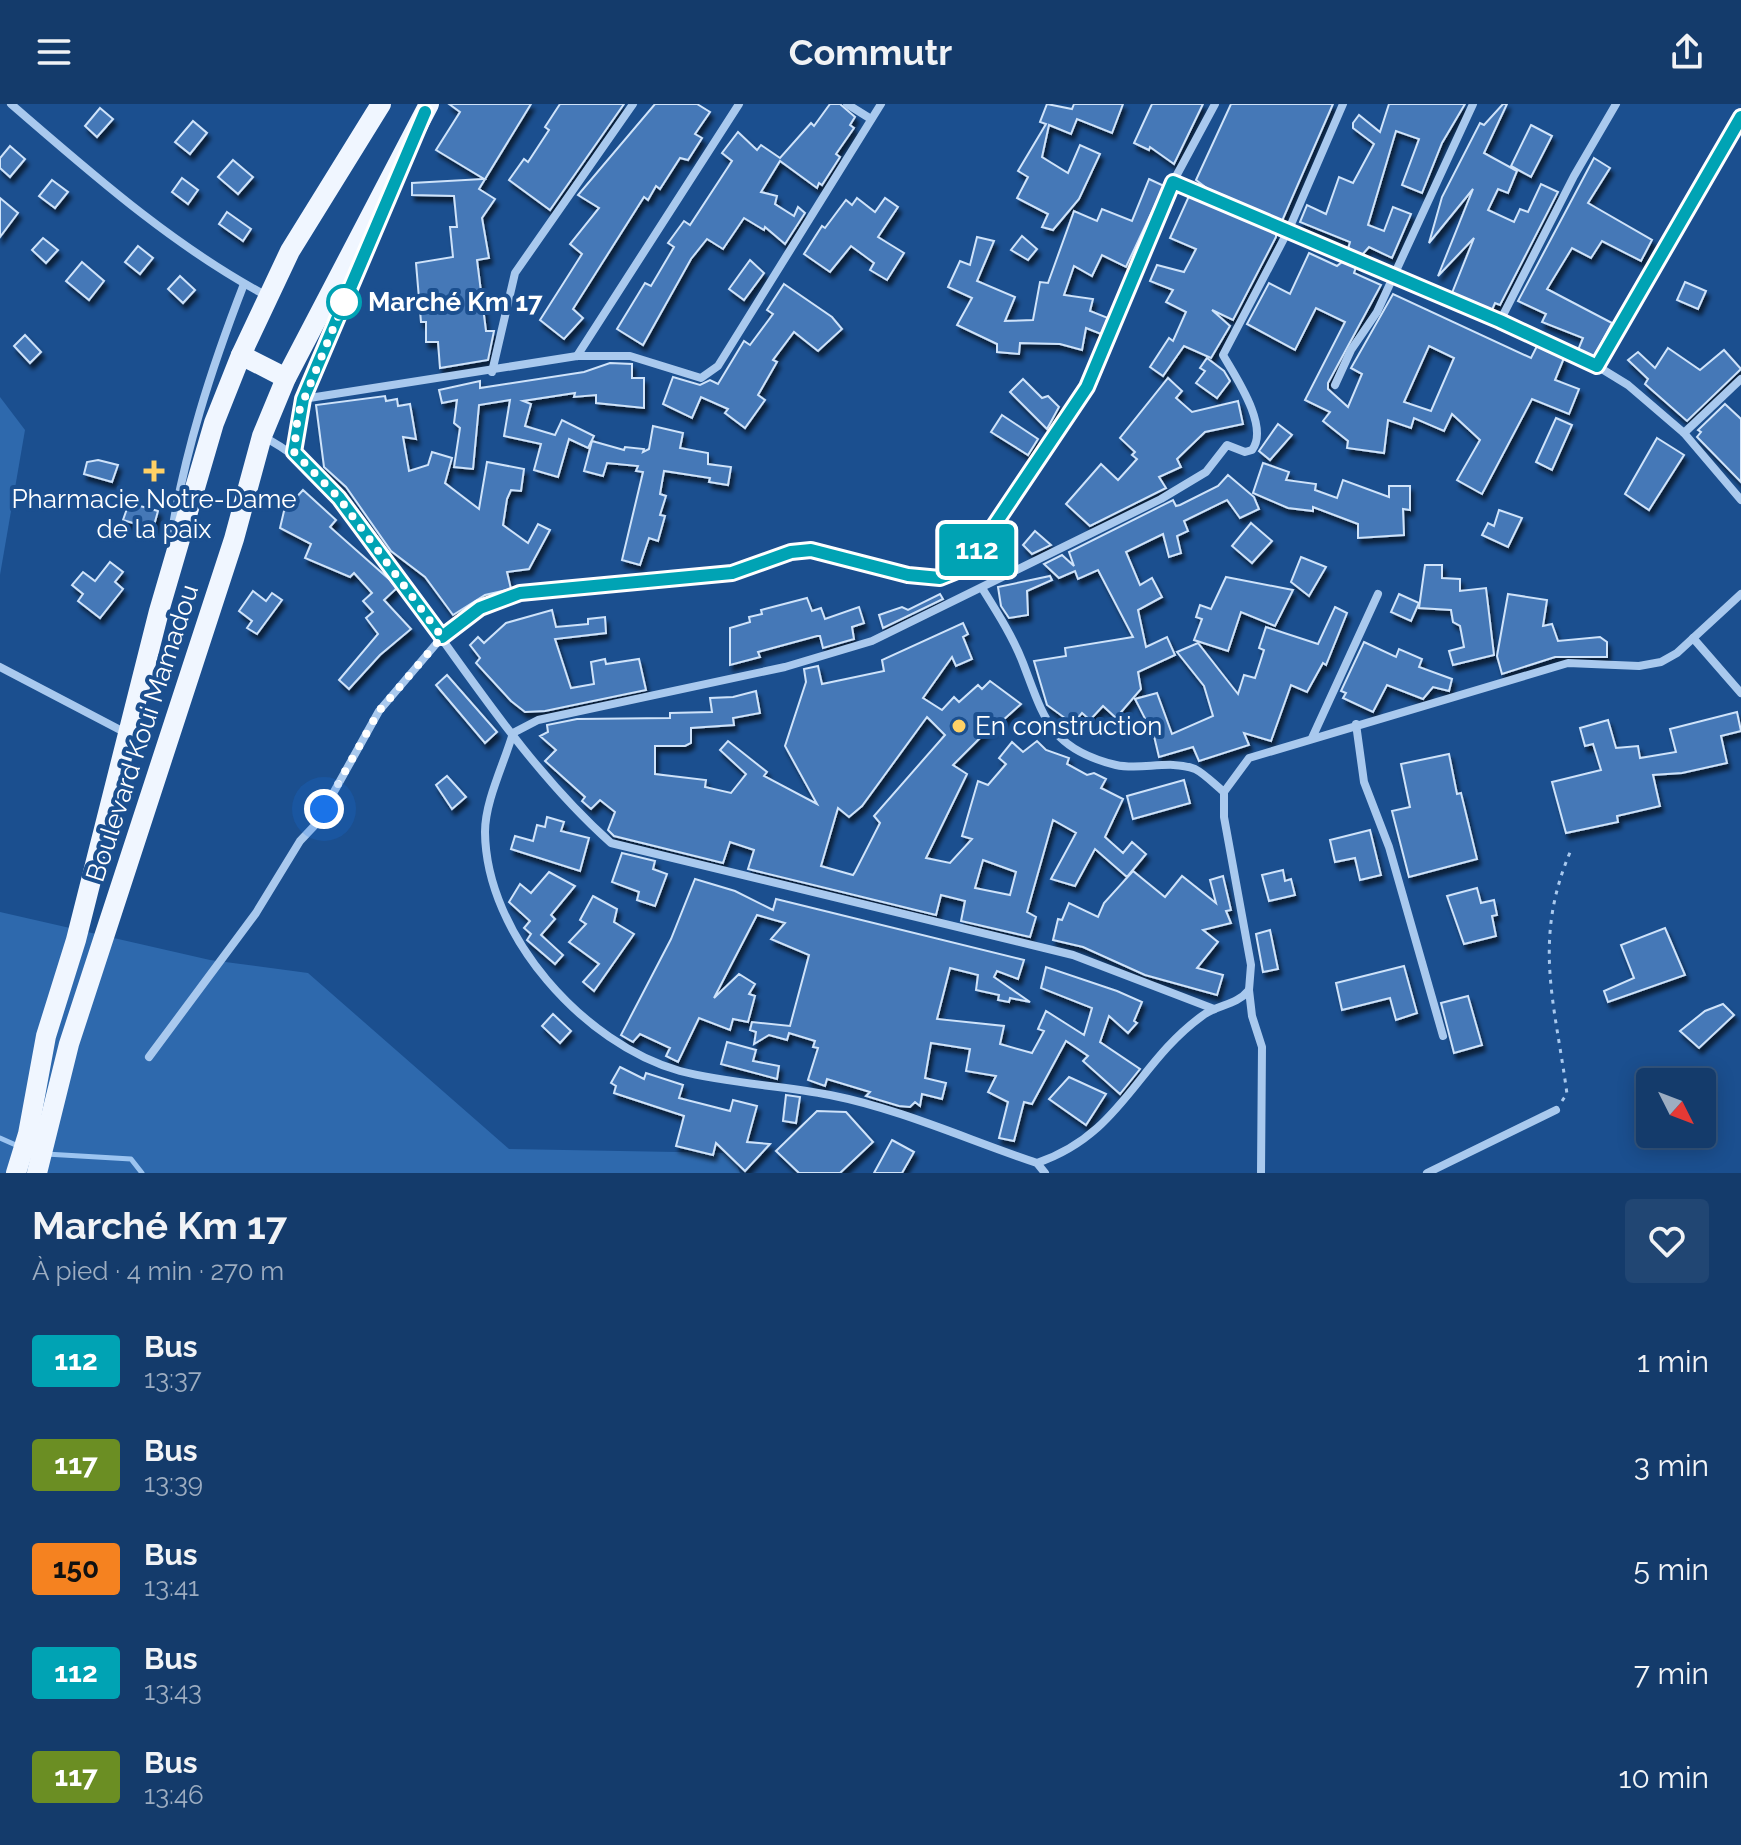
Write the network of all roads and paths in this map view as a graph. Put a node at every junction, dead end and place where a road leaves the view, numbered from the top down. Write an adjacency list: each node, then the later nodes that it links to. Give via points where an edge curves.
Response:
1 (11, 104): 17 (street, via 85,168)
2 (381, 104): 18 (main road, Boulevard Koui Mamadou)
3 (633, 104): 23 (street, via 515,273)
4 (739, 104): 21 (street)
5 (847, 104): 13 (street)
6 (881, 104): 13 (street)
7 (1215, 104): 14 (street)
8 (1343, 104): 15 (street)
9 (1473, 104): 16 (street)
10 (1616, 104): 19 (street)
11 (427, 108): 24 (main road, Boulevard Koui Mamadou); 27 (street)
12 (1741, 117): 22 (street)
13 (871, 119): 21 (street, via 718,366 701,378 630,356)
14 (1173, 182): 15 (street); 36 (street, via 1087,387 979,548 955,572 940,578 908,575 811,550 791,552 732,573 520,593 480,608)
15 (1289, 229): 16 (street); 32 (street, via 1223,355 1254,418 1258,435 1252,450 1227,445 1206,472 1161,499)
16 (1392, 275): 19 (street); 26 (street)
17 (244, 284): 18 (street); 35 (street, via 218,349 178,490)
18 (268, 296): 20 (main road, Boulevard Koui Mamadou)
19 (1500, 321): 22 (street)
20 (241, 355): 24 (main road); 35 (main road, Boulevard Koui Mamadou, via 214,423)
21 (577, 356): 23 (street)
22 (1597, 366): 28 (street)
23 (492, 372): 27 (street)
24 (286, 378): 29 (main road, Boulevard Koui Mamadou)
25 (1741, 379): 28 (street)
26 (1335, 385)
27 (303, 399): 30 (street)
28 (1684, 433): 31 (street)
29 (262, 436): 30 (street); 51 (main road, Boulevard Koui Mamadou, via 234,539)
30 (294, 452): 36 (street, via 339,498)
31 (1741, 500)
32 (982, 588): 42 (street, via 872,641 785,667 538,720); 44 (street, via 1024,664 1043,719 1059,738 1118,765 1169,764 1195,770)
33 (1378, 594): 43 (street)
34 (1741, 594): 37 (street)
35 (159, 611): 41 (main road, Boulevard Koui Mamadou)
36 (442, 637): 42 (street); 49 (street, via 379,711 316,824 212,976)
37 (1693, 638): 39 (street); 40 (street, via 1661,662 1568,663)
38 (0, 667): 41 (street)
39 (1741, 693)
40 (1356, 724): 43 (street); 48 (street, via 1364,782 1389,847)
41 (127, 733): 51 (main road, Boulevard Koui Mamadou, via 76,940 46,1036)
42 (513, 733): 47 (street, via 568,802 611,843 1073,955); 52 (street, via 485,829 487,864 505,918 544,979 579,1013 627,1047 680,1071 883,1108)
43 (1312, 738): 44 (street, via 1249,758)
44 (1224, 792): 46 (street, via 1251,965)
45 (1571, 850): 50 (path, via 1557,886 1547,946 1567,1094)
46 (1249, 990): 47 (street, via 1232,1005); 56 (street, via 1262,1047)
47 (1214, 1009): 52 (street, via 1181,1034 1096,1131 1067,1153)
48 (1443, 1036)
49 (149, 1057)
50 (1556, 1110): 57 (street)
51 (38, 1137): 53 (main road, Boulevard Koui Mamadou); 54 (main road, Boulevard Koui Mamadou)
52 (1037, 1163): 55 (street)
53 (16, 1173)
54 (37, 1173)
55 (1045, 1173)
56 (1261, 1173)
57 (1427, 1173)

